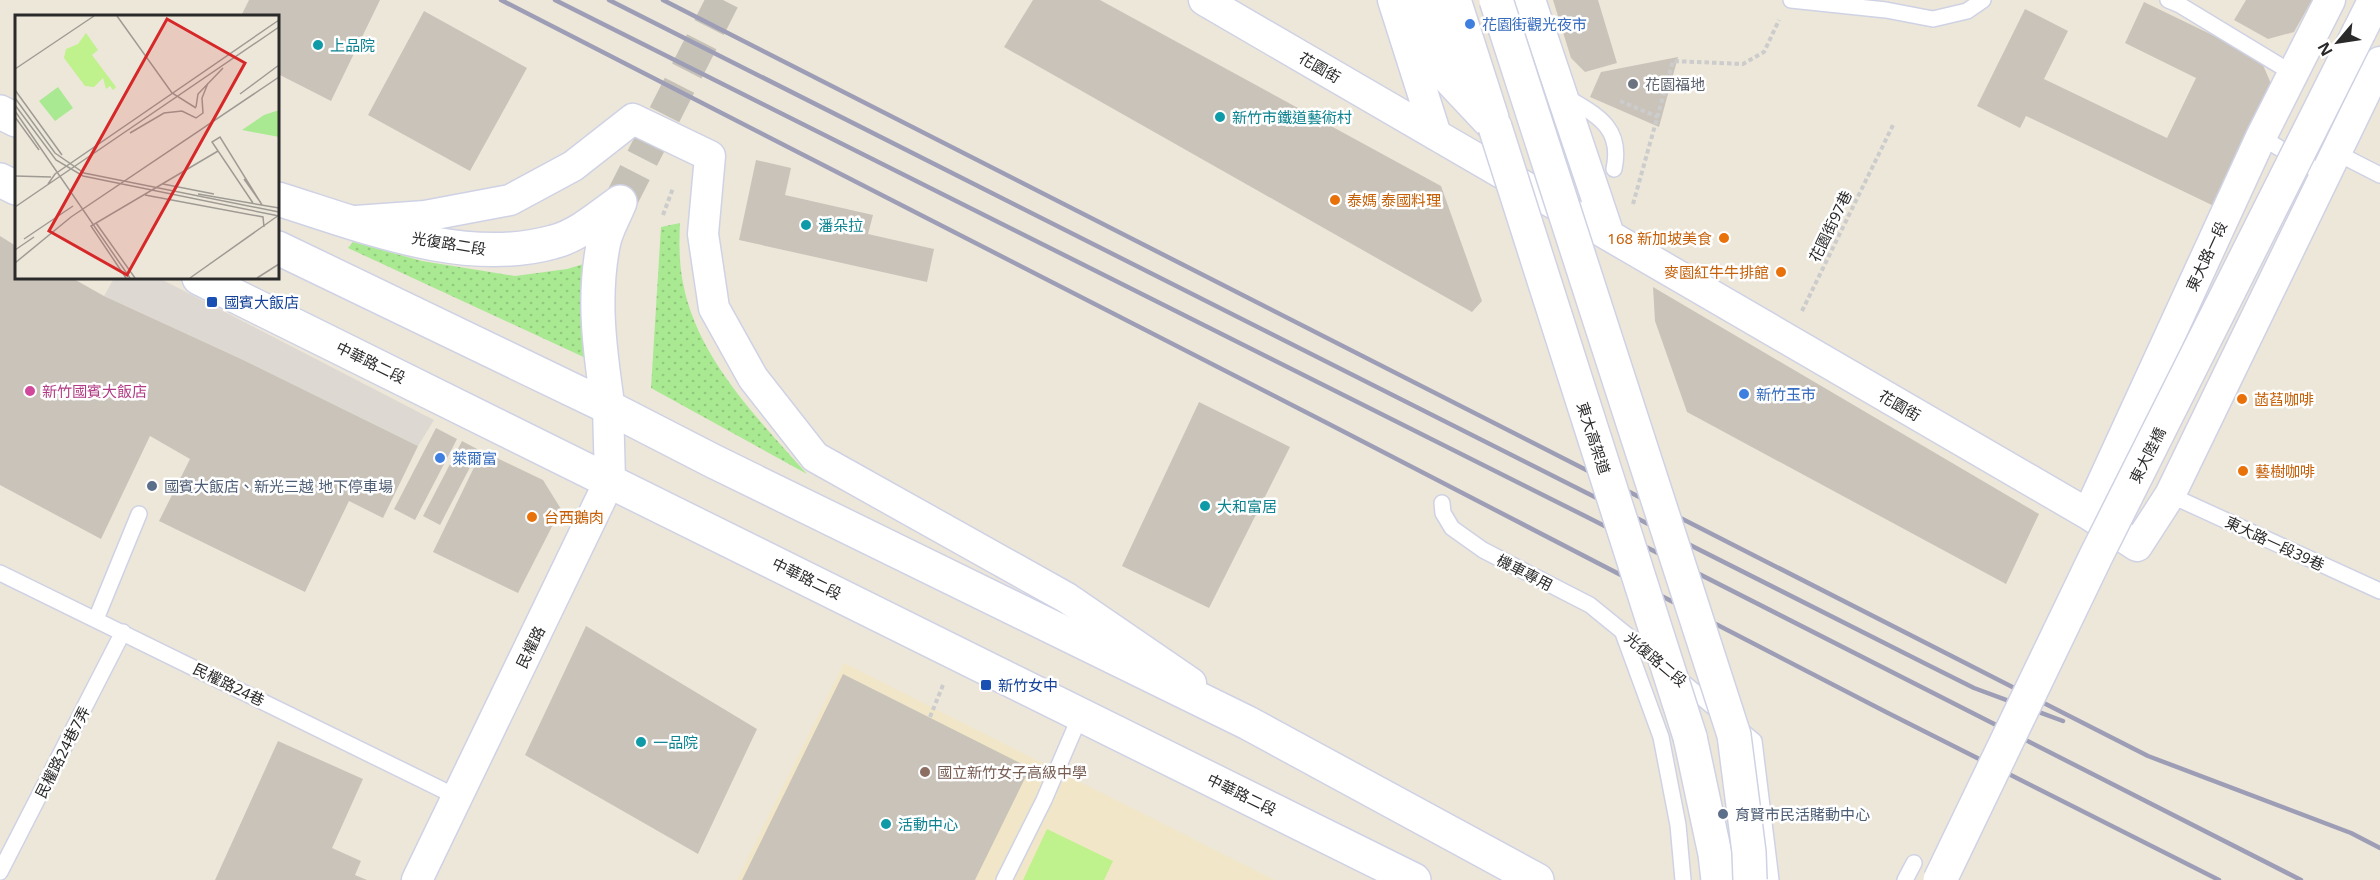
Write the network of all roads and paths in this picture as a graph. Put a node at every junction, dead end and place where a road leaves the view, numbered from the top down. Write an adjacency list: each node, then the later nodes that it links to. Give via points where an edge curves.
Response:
1 (1204, 0): 21 (street, 花園街)
2 (1393, 0): 21 (street)
3 (1422, 0): 20 (street, via 1448,77)
4 (1454, 0): 20 (street, 東大高架道)
5 (1496, 0): 60 (street, bridge, via 1734,735)
6 (1530, 0): 14 (street)
7 (1983, 0): 11 (lane, via 1967,11 1933,19 1887,10)
8 (2330, 0): 13 (street, 東大路一段)
9 (2375, 0): 51 (street, 東大陸橋, bridge, via 2102,545)
10 (2177, 2): 13 (lane)
11 (1787, 5): 17 (path, via 1764,52 1743,64 1673,61)
12 (2380, 62): 23 (street)
13 (2292, 74): 22 (street, 東大路一段)
14 (1562, 95): 24 (lane, via 1601,118 1616,148); 30 (street)
15 (1619, 100): 17 (path)
16 (0, 112): 18 (street)
17 (1658, 117): 30 (path)
18 (15, 120)
19 (1894, 123): 33 (path, 花園街97巷)
20 (1495, 127): 49 (street, 東大高架道, bridge)
21 (1436, 135): 30 (street, 花園街)
22 (2261, 136): 23 (lane); 39 (street, 東大路一段)
23 (2330, 163): 25 (lane); 36 (street)
24 (1614, 169)
25 (2380, 176)
26 (0, 180): 27 (street)
27 (15, 188)
28 (279, 199): 29 (street, 光復路二段)
29 (350, 221): 34 (street, 光復路二段, via 454,247 528,248 556,242 620,202 604,240 598,290 598,342); 48 (street, via 425,216 510,201 573,166 633,120 710,156 703,234 714,308 753,378 815,457 1067,598)
30 (1615, 239): 33 (street, 花園街)
31 (279, 248): 34 (street)
32 (201, 279): 35 (street, 中華路二段)
33 (1788, 340): 39 (street, 花園街)
34 (608, 407): 35 (street, 民權路); 48 (street)
35 (610, 480): 46 (street, 中華路二段); 50 (street, 民權路)
36 (2170, 495): 39 (street, 花園街, via 2138,546); 41 (lane, 東大路一段39巷)
37 (1442, 503): 43 (lane, 機車專用, via 1452,528 1484,550 1590,605)
38 (140, 514): 42 (lane)
39 (2088, 514)
40 (0, 573): 42 (lane, 民權路24巷)
41 (2380, 591)
42 (96, 619): 44 (lane, 民權路24巷)
43 (1622, 630): 57 (lane, 光復路二段, via 1661,737 1678,825); 61 (lane, 光復路二段, via 1754,741)
44 (123, 632): 50 (lane, 民權路24巷); 52 (lane, 民權路24巷7弄)
45 (948, 675): 47 (path)
46 (1081, 714): 54 (lane); 55 (street, 中華路二段)
47 (930, 717)
48 (1248, 723): 56 (street)
49 (1690, 737): 58 (street); 59 (street, 東大高架道)
50 (457, 797): 53 (street, 民權路)
51 (1927, 871): 62 (lane)
52 (0, 872)
53 (417, 880)
54 (1004, 880)
55 (1414, 880)
56 (1537, 880)
57 (1683, 880)
58 (1697, 880)
59 (1718, 880)
60 (1750, 880)
61 (1771, 880)
62 (1905, 880)

